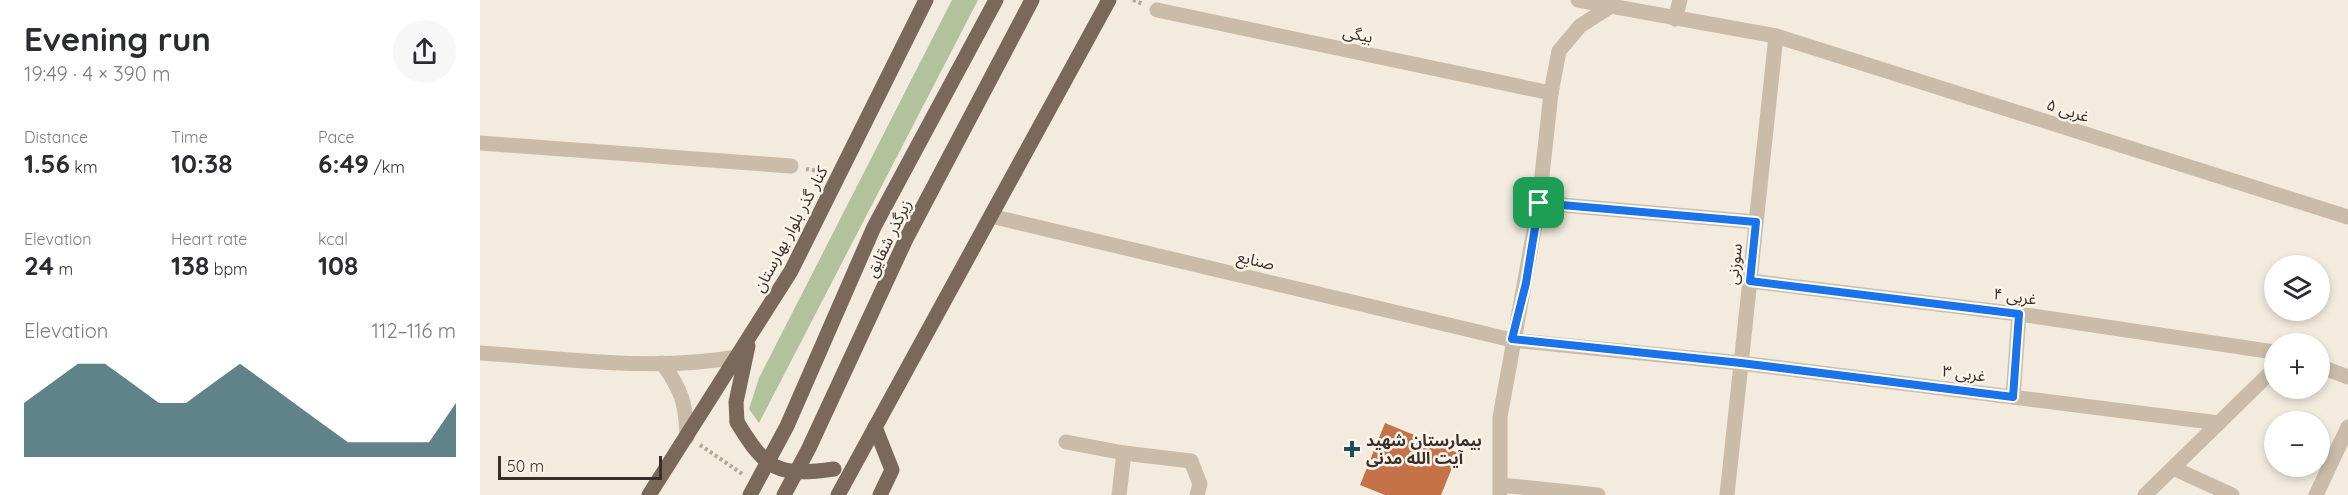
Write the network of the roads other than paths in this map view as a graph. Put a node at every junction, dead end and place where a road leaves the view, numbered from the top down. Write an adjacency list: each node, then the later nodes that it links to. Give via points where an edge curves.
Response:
1 (926, 0): 20 (main road, کنار گذر بلوار بهارستان, via 791,271)
2 (996, 0): 40 (main road, زیرگذر شقایق, via 874,226 787,426)
3 (1032, 0): 41 (main road, زیرگذر شقایق, via 906,239)
4 (1108, 0): 15 (main road)
5 (1578, 0): 7 (street, غربی ۵)
6 (1680, 0): 9 (street)
7 (1611, 6): 9 (street, غربی ۵); 11 (street, via 1580,26 1559,51)
8 (1157, 10): 11 (street, بیگی)
9 (1675, 19): 10 (street, غربی ۵)
10 (1776, 36): 16 (street, غربی ۵); 17 (street, سوزنی)
11 (1551, 93): 14 (street)
12 (480, 143): 13 (street)
13 (791, 166)
14 (1539, 203): 17 (street); 21 (street)
15 (991, 216): 21 (street, صنایع); 32 (main road)
16 (2348, 217)
17 (1756, 222): 18 (street, سوزنی)
18 (1750, 281): 19 (street, غربی ۴); 26 (street, سوزنی)
19 (2019, 314): 22 (street, غربی ۴); 30 (street)
20 (750, 337): 24 (main road, کنار گذر بلوار بهارستان); 32 (main road, bridge, via 736,402 737,422 756,454 777,469 805,473 834,469 854,456)
21 (1512, 339): 26 (street, صنایع); 38 (street, via 1500,417)
22 (2264, 350)
23 (480, 353): 25 (street)
24 (737, 357): 25 (street); 34 (main road, کنار گذر بلوار بهارستان)
25 (662, 363): 34 (street, via 678,384 685,402)
26 (1741, 363): 30 (street, غربی ۳); 47 (street, سوزنی)
27 (2330, 370): 28 (street)
28 (2348, 377)
29 (2264, 379): 31 (street)
30 (2013, 397): 31 (street, غربی ۳)
31 (2219, 423): 37 (street)
32 (875, 427): 42 (main road); 43 (main road, via 892,470)
33 (2348, 427): 50 (street)
34 (687, 437): 39 (main road, کنار گذر بلوار بهارستان)
35 (1066, 442): 36 (street)
36 (1124, 453): 44 (street); 45 (street, via 1191,461 1200,484)
37 (2173, 468): 48 (street); 49 (street)
38 (1500, 490): 46 (street)
39 (649, 495)
40 (750, 495)
41 (784, 495)
42 (838, 495)
43 (880, 495)
44 (1119, 495)
45 (1197, 495)
46 (1598, 495)
47 (1727, 495)
48 (2145, 495)
49 (2232, 495)
50 (2316, 495)

